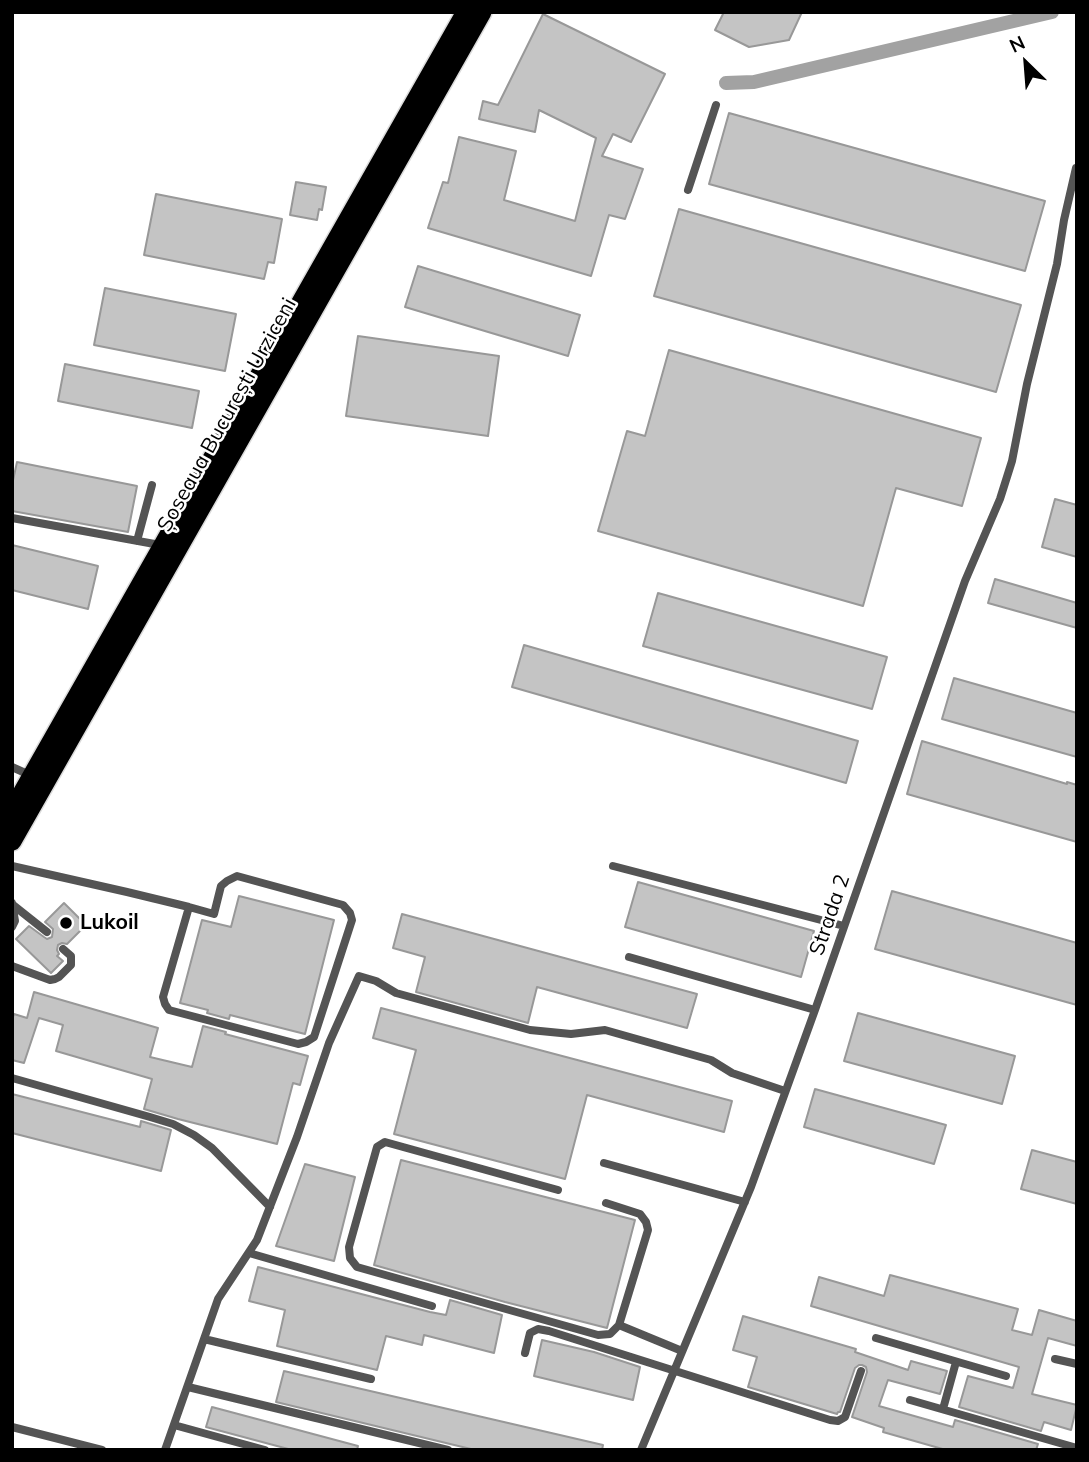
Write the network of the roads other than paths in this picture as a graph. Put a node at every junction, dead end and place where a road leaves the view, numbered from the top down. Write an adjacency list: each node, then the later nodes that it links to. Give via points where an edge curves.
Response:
1 (466, 12): 9 (highway, Șoseaua București Urziceni)
2 (482, 12): 13 (highway, Șoseaua București Urziceni)
3 (716, 105): 5 (lane)
4 (1076, 167): 18 (lane, Strada 2, via 1012,461)
5 (688, 190)
6 (152, 485): 8 (lane)
7 (12, 518): 8 (lane)
8 (137, 541): 9 (lane)
9 (163, 546): 11 (highway, Șoseaua București Urziceni)
10 (12, 767): 11 (lane)
11 (33, 776): 12 (highway, Șoseaua București Urziceni)
12 (12, 811)
13 (12, 841)
14 (12, 866): 17 (lane)
15 (613, 866): 18 (lane)
16 (13, 904): 19 (lane); 20 (lane)
17 (189, 907): 17 (lane, via 214,914 221,886 237,876 343,905 352,920 314,1037 298,1044 169,1010 163,997)
18 (844, 926): 24 (lane, Strada 2)
19 (12, 927)
20 (47, 932)
21 (64, 949): 23 (lane, via 71,956 71,965 55,979)
22 (629, 957): 24 (lane)
23 (12, 966)
24 (815, 1010): 26 (lane, Strada 2)
25 (12, 1078): 31 (lane, via 194,1135)
26 (785, 1091): 29 (lane, Strada 2); 31 (lane, via 732,1073 711,1059 605,1030 570,1034 530,1030 396,993 359,976 329,1043)
27 (604, 1163): 29 (lane)
28 (558, 1190): 34 (lane, via 384,1142 377,1147 349,1247 350,1258 356,1267 598,1335 610,1334)
29 (745, 1202): 37 (lane, Strada 2)
30 (606, 1203): 34 (lane, via 640,1214 648,1230)
31 (270, 1207): 32 (lane)
32 (249, 1252): 33 (lane); 36 (lane, via 218,1299)
33 (432, 1307)
34 (619, 1325): 37 (lane)
35 (876, 1338): 40 (lane)
36 (204, 1339): 45 (lane); 46 (lane)
37 (682, 1351): 42 (lane, Strada 2)
38 (524, 1353): 42 (lane, via 530,1333 538,1329)
39 (1055, 1359): 41 (lane)
40 (956, 1362): 44 (lane); 48 (lane)
41 (1077, 1364)
42 (674, 1370): 43 (lane, via 838,1421 845,1417); 56 (lane, Strada 2)
43 (861, 1371)
44 (1006, 1376)
45 (372, 1379)
46 (188, 1387): 49 (lane); 55 (lane)
47 (910, 1400): 48 (lane)
48 (943, 1409): 51 (lane)
49 (174, 1425): 53 (lane); 54 (lane)
50 (12, 1427): 52 (lane)
51 (1077, 1448)
52 (102, 1450)
53 (165, 1450)
54 (265, 1450)
55 (449, 1450)
56 (641, 1450)

